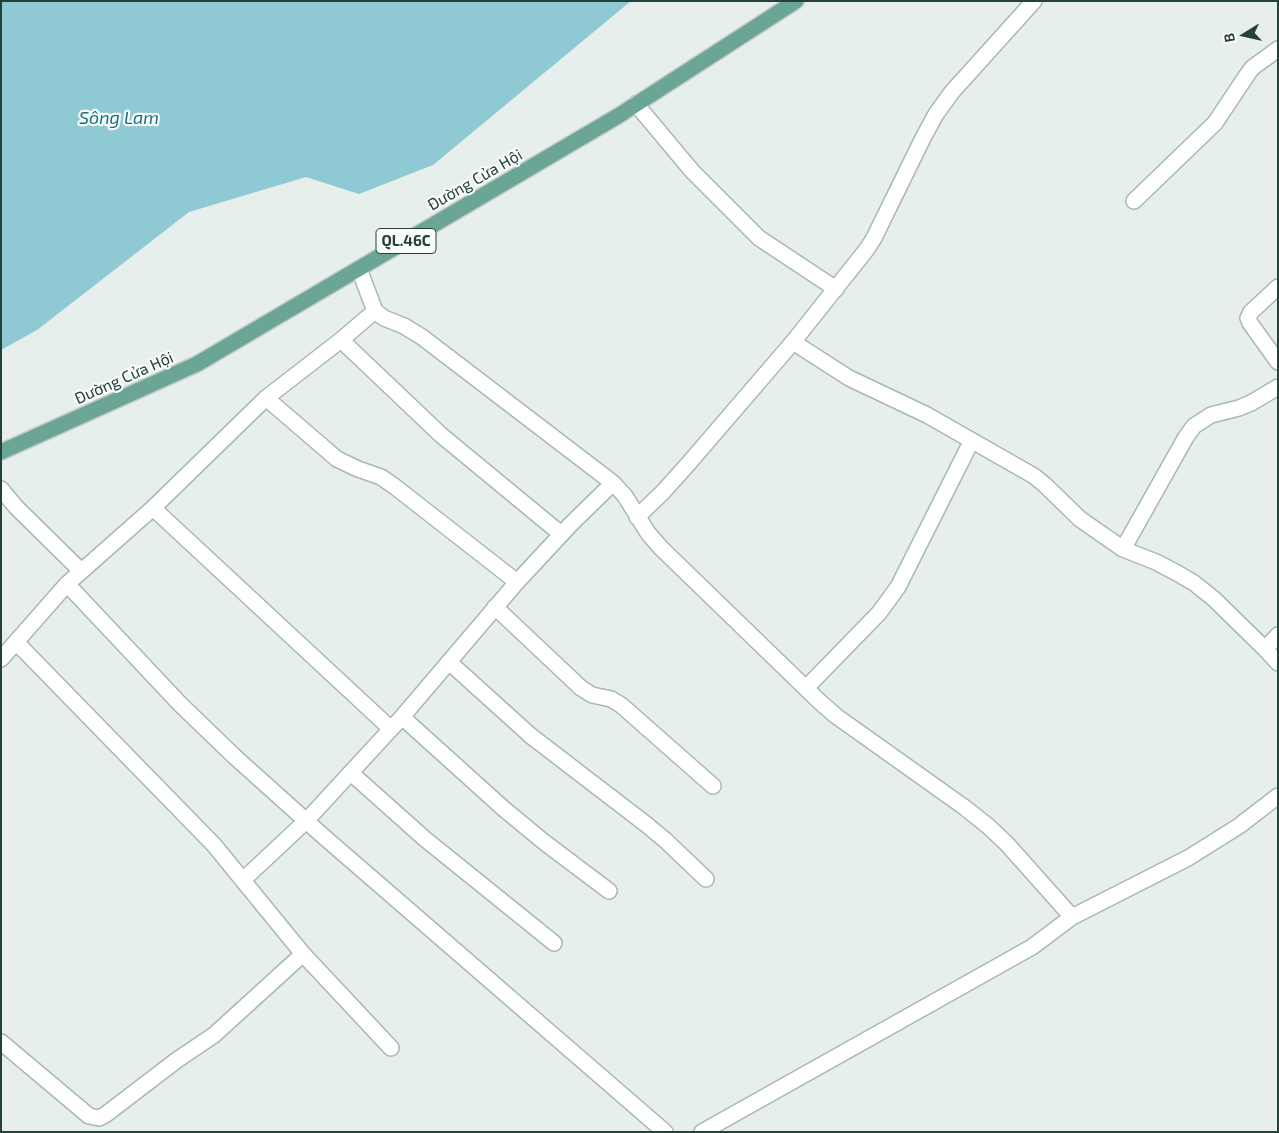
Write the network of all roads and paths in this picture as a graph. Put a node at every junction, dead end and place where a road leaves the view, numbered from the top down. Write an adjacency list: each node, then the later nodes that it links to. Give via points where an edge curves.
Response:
1 (796, 1): 4 (main road, Đường Cửa Hội / QL.46C)
2 (1034, 1): 8 (street, via 936,114 874,238)
3 (1278, 49): 5 (street, via 1252,68 1216,123)
4 (636, 104): 6 (main road, Đường Cửa Hội / QL.46C); 8 (street, via 692,171 759,238)
5 (1134, 200)
6 (359, 269): 9 (street); 16 (main road, Đường Cửa Hội / QL.46C, via 197,364)
7 (1278, 287): 12 (street, via 1248,318)
8 (836, 289): 11 (street)
9 (375, 311): 10 (street); 17 (street, via 422,337)
10 (340, 340): 14 (street); 21 (street, via 441,435)
11 (793, 342): 15 (street, via 849,378 927,415); 20 (street, via 683,470)
12 (1278, 362)
13 (1278, 387): 22 (street, via 1250,403 1212,415 1194,426)
14 (266, 398): 19 (street); 24 (street, via 337,459 381,477)
15 (971, 442): 22 (street, via 1034,476 1080,519); 33 (street, via 898,587 879,614)
16 (1, 452)
17 (613, 483): 20 (street); 21 (street)
18 (1, 489): 23 (street, via 16,508)
19 (153, 508): 23 (street); 35 (street)
20 (638, 517): 33 (street, via 661,548)
21 (561, 534): 24 (street)
22 (1124, 549): 29 (street, via 1194,583)
23 (81, 571): 25 (street)
24 (517, 582): 26 (street)
25 (67, 584): 28 (street); 39 (street, via 180,704)
26 (494, 607): 31 (street); 37 (street, via 581,688 621,705)
27 (1278, 635): 29 (street)
28 (16, 642): 30 (street); 41 (street, via 214,845)
29 (1265, 649): 32 (street)
30 (1, 659)
31 (448, 662): 34 (street); 40 (street, via 531,736 647,825)
32 (1278, 663)
33 (806, 688): 43 (street, via 836,716 988,826)
34 (402, 717): 35 (street); 42 (street, via 537,837)
35 (391, 729): 36 (street)
36 (350, 773): 39 (street); 44 (street, via 425,839)
37 (713, 786)
38 (1278, 796): 43 (street, via 1239,826 1188,858)
39 (306, 821): 41 (street); 48 (street)
40 (706, 878)
41 (243, 880): 45 (street)
42 (609, 892)
43 (1072, 917): 49 (street, via 1032,948)
44 (554, 943)
45 (303, 954): 46 (street, via 214,1035 99,1118 88,1116); 47 (street)
46 (1, 1042)
47 (391, 1048)
48 (665, 1132)
49 (702, 1132)

